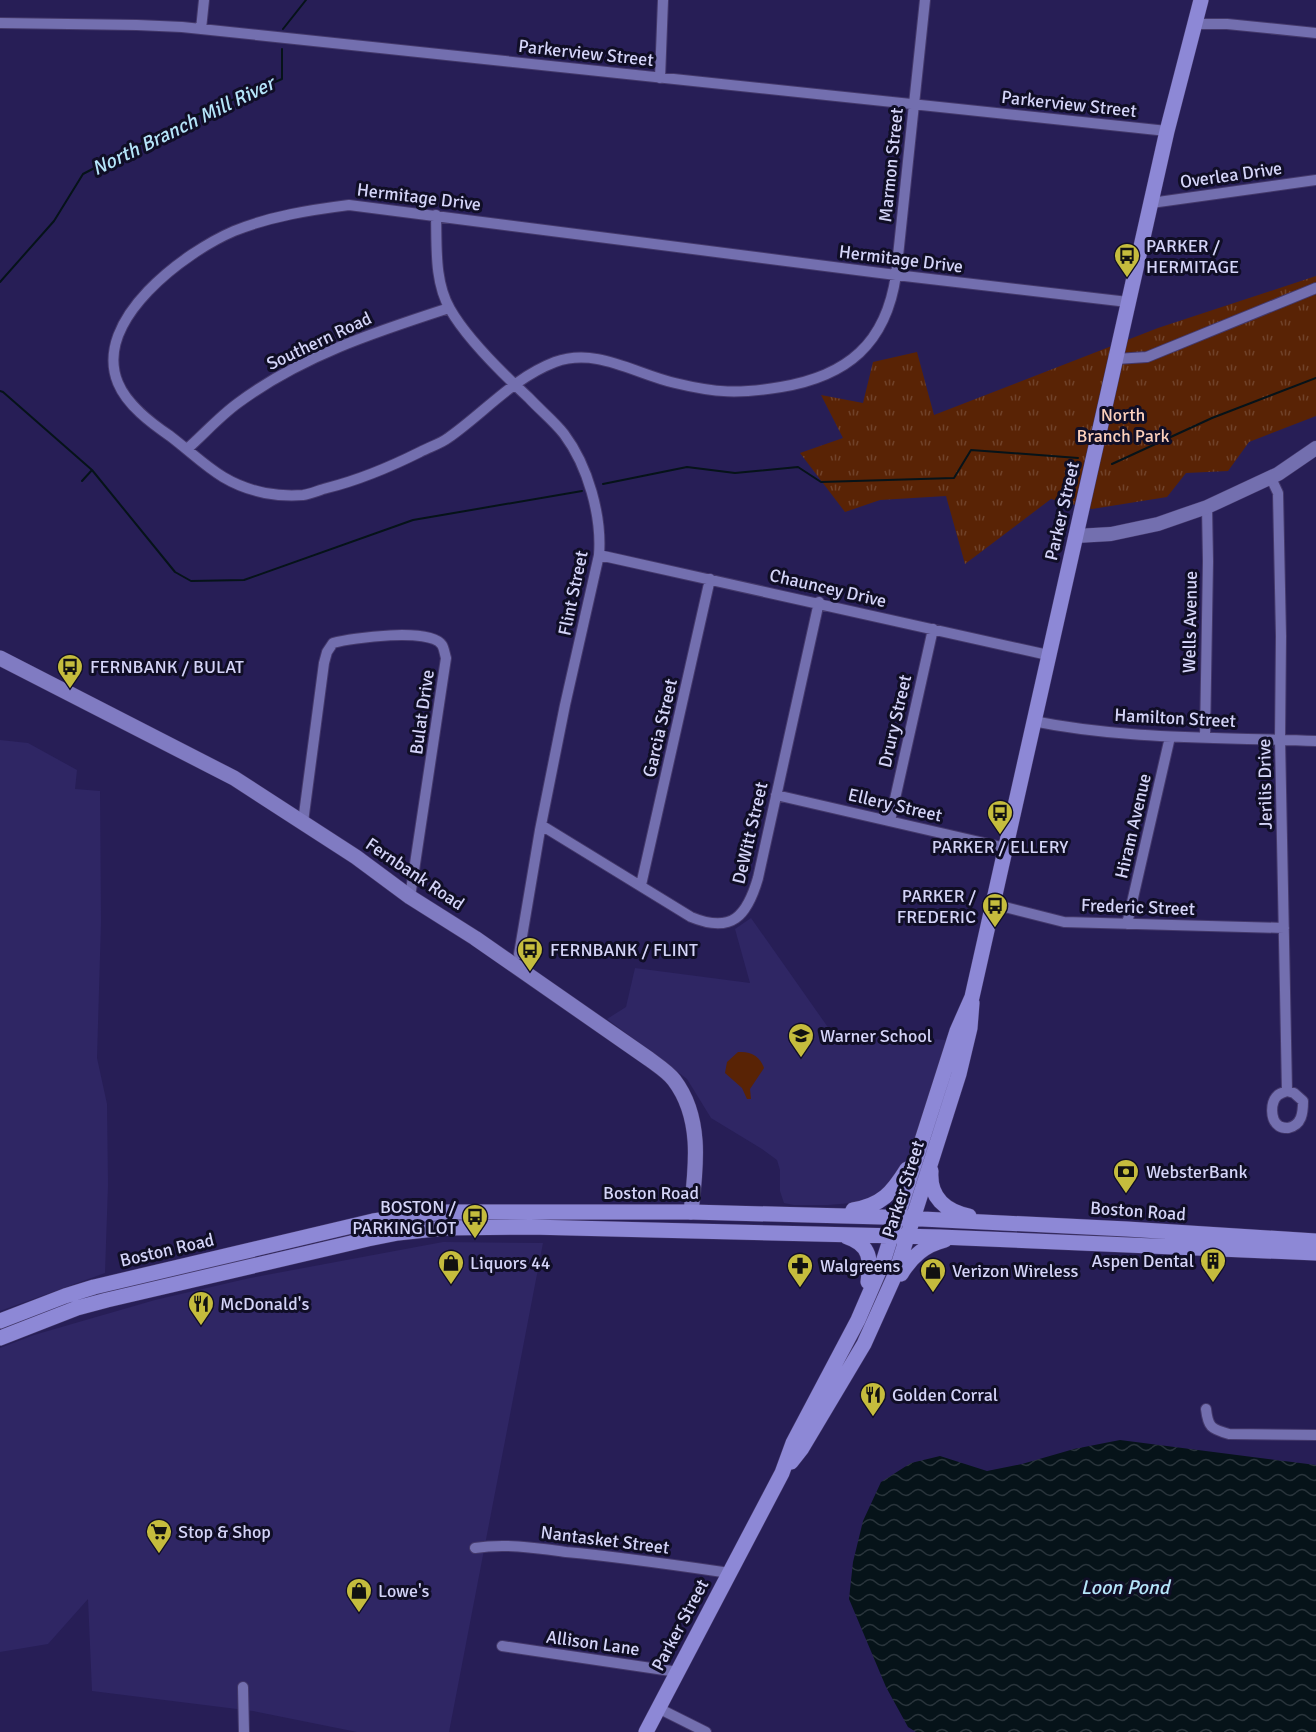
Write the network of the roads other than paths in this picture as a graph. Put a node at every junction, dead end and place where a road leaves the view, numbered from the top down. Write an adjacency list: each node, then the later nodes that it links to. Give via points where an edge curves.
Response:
1 (204, 0): 7 (street)
2 (663, 0): 9 (street)
3 (925, 0): 10 (street, Marmon Street)
4 (1201, 0): 6 (main road, Parker Street)
5 (0, 23): 7 (street, Parkerview Street)
6 (1195, 24): 8 (street); 11 (main road, Parker Street)
7 (201, 29): 9 (street, Parkerview Street)
8 (1316, 33)
9 (660, 78): 10 (street, Parkerview Street)
10 (914, 104): 11 (street, Parkerview Street); 15 (street, Marmon Street)
11 (1167, 131): 13 (main road, Parker Street)
12 (1316, 180): 13 (street, Overlea Drive)
13 (1151, 203): 17 (main road, Parker Street)
14 (436, 215): 15 (street, Hermitage Drive); 18 (street, Flint Street, via 440,284); 22 (street, Hermitage Drive, via 349,205 291,213 234,231 181,263 149,290 123,324 114,361 118,382 147,418)
15 (896, 275): 17 (street, Hermitage Drive); 20 (street, Marmon Street, via 885,316 871,342 853,360 801,384 746,393 719,392 590,357 553,363)
16 (1316, 288): 19 (street, via 1147,357)
17 (1128, 302): 19 (main road, Parker Street)
18 (449, 308): 20 (street, Flint Street); 22 (street, Southern Road, via 382,329 291,368 237,403)
19 (1116, 359): 25 (main road, Parker Street)
20 (514, 384): 22 (street, Hermitage Drive, via 447,439 376,472 303,495 268,494 236,485 215,474); 26 (street, Flint Street, via 564,434 589,482 601,536)
21 (1316, 448): 23 (street)
22 (187, 449)
23 (1270, 478): 24 (street); 35 (street, Jerilis Drive, via 1278,493)
24 (1207, 507): 25 (street, via 1158,524 1112,534); 34 (street, Wells Avenue)
25 (1076, 536): 30 (main road, Parker Street)
26 (599, 555): 27 (street, Chauncey Drive); 40 (street, Flint Street)
27 (710, 579): 28 (street, Chauncey Drive); 42 (street, Garcia Street)
28 (819, 603): 29 (street, Chauncey Drive); 37 (street, DeWitt Street)
29 (933, 629): 30 (street, Chauncey Drive); 38 (street, Drury Street)
30 (1048, 655): 32 (main road, Parker Street)
31 (0, 658): 39 (main road, Fernbank Road, via 234,778)
32 (1033, 722): 33 (street, Hamilton Street, via 1068,729); 41 (main road, Parker Street)
33 (1170, 737): 34 (street, Hamilton Street); 45 (street, Hiram Avenue)
34 (1205, 737): 35 (street, Hamilton Street)
35 (1280, 739): 36 (street, Hamilton Street); 46 (street, Jerilis Drive)
36 (1316, 741)
37 (776, 795): 38 (street, Ellery Street); 42 (street, DeWitt Street, via 752,899 734,920 702,922)
38 (890, 820): 41 (street, Ellery Street)
39 (303, 822): 43 (main road, Fernbank Road); 43 (street, Bulat Drive, via 324,663 333,643 396,635 434,639 442,645 446,658)
40 (541, 825): 42 (street, DeWitt Street); 47 (street, Flint Street)
41 (1006, 848): 44 (main road, Parker Street)
42 (641, 885)
43 (410, 897): 52 (main road, Fernbank Road, via 475,938 674,1079 694,1126 696,1168)
44 (993, 904): 45 (street, Frederic Street, via 1064,922); 48 (main road, Parker Street)
45 (1127, 924): 46 (street, Frederic Street)
46 (1284, 928): 49 (street, Jerilis Drive)
47 (519, 954)
48 (972, 997): 50 (main road, Parker Street); 51 (main road, Parker Street, via 963,1059)
49 (1287, 1091)
50 (920, 1145): 53 (main road, via 896,1188 886,1197 873,1206); 54 (main road, Parker Street)
51 (933, 1157): 55 (main road, Parker Street); 56 (main road, via 931,1182 944,1206 964,1215)
52 (691, 1212): 53 (main road, Boston Road); 65 (main road, Boston Road, via 464,1211 386,1219 94,1287)
53 (821, 1215): 54 (main road, Boston Road)
54 (898, 1218): 55 (main road, Boston Road); 58 (main road, Parker Street)
55 (914, 1219): 56 (main road, Boston Road); 59 (main road, Parker Street)
56 (1007, 1223): 61 (main road, Boston Road)
57 (838, 1235): 58 (main road, Boston Road); 63 (main road, via 854,1239 871,1263); 66 (main road, Boston Road, via 530,1227 414,1231 100,1302)
58 (892, 1236): 59 (main road, Boston Road); 63 (main road, Parker Street)
59 (908, 1237): 60 (main road, Boston Road); 64 (main road, Parker Street)
60 (962, 1238): 62 (main road, Boston Road); 64 (main road, via 940,1241 916,1254)
61 (1316, 1241)
62 (1316, 1253)
63 (865, 1306): 69 (main road, Parker Street, via 793,1443)
64 (876, 1318): 69 (main road, Parker Street, via 802,1448)
65 (0, 1321)
66 (0, 1338)
67 (1206, 1409): 68 (street, via 1208,1423 1228,1434)
68 (1316, 1435)
69 (782, 1473): 71 (main road, Parker Street)
70 (475, 1548): 71 (street, Nantasket Street, via 491,1545 611,1556)
71 (730, 1573): 73 (main road, Parker Street)
72 (502, 1646): 73 (street, Allison Lane)
73 (678, 1672): 75 (main road, Parker Street)
74 (243, 1686): 76 (street)
75 (658, 1708): 77 (main road, Parker Street); 78 (street)
76 (244, 1732)
77 (646, 1732)
78 (706, 1732)

